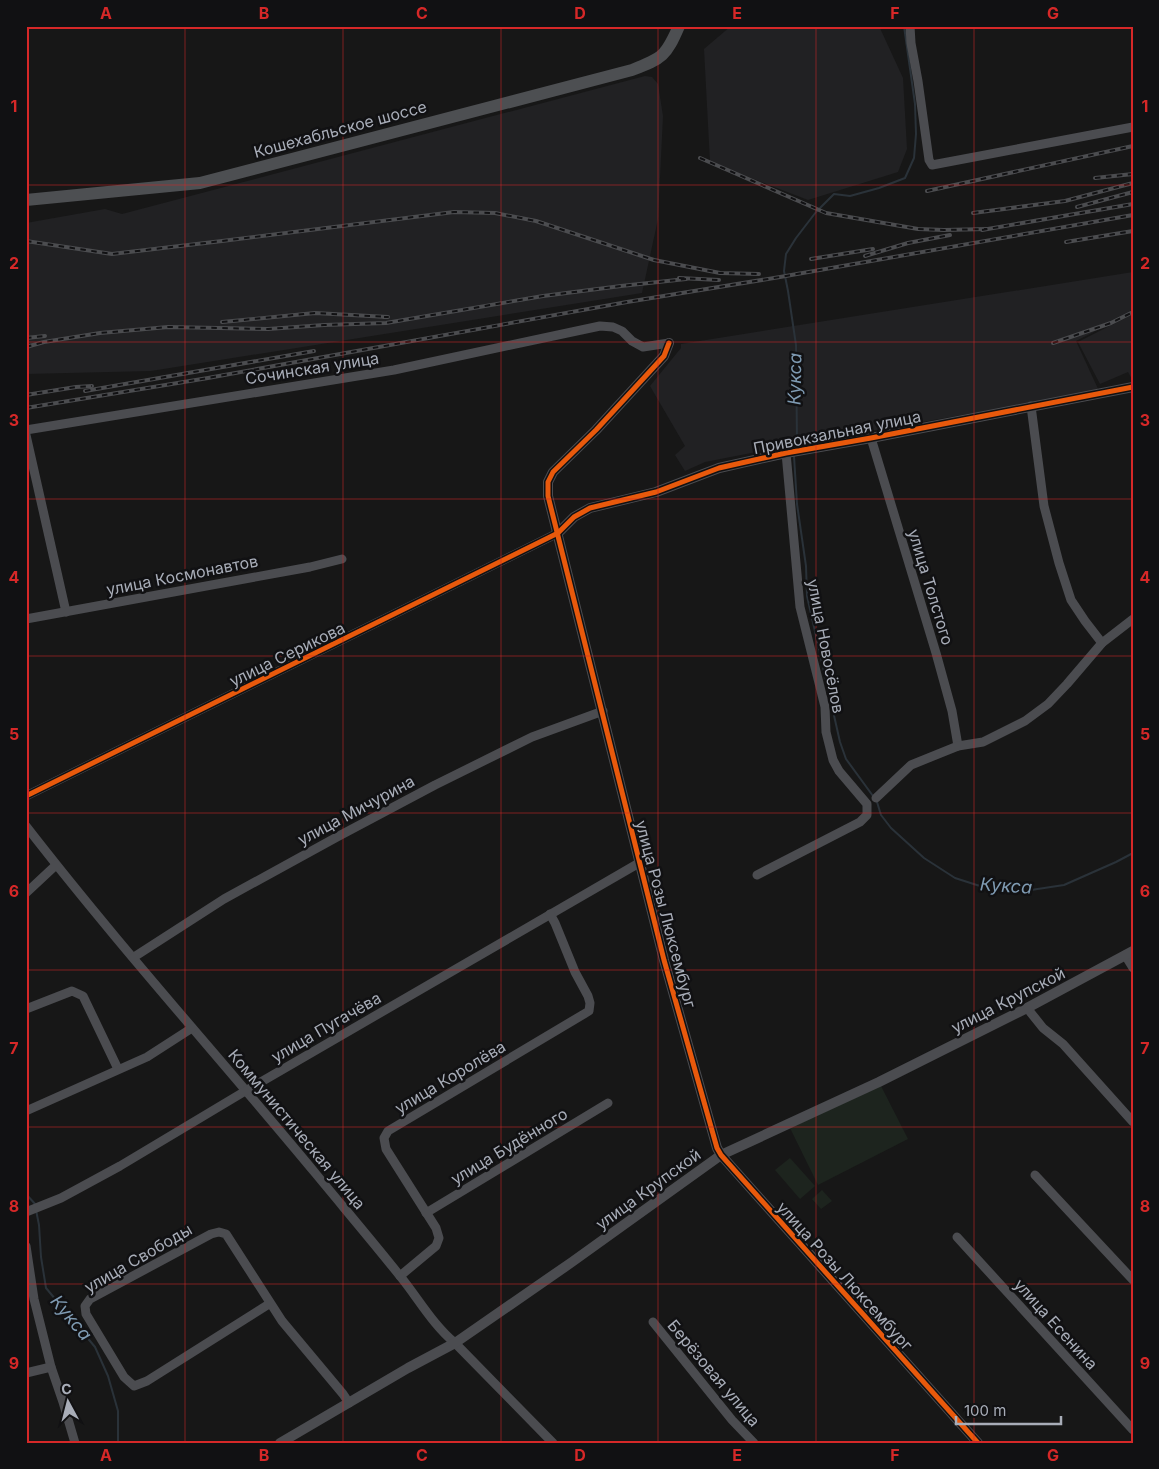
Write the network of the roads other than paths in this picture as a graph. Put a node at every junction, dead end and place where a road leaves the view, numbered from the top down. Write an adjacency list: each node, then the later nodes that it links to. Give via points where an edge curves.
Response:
1 (680, 26): 4 (main road, Кошехабльское шоссе, via 672,44 656,61 632,70 200,183)
2 (910, 26): 3 (street, via 932,165)
3 (1133, 127)
4 (26, 200)
5 (669, 343): 8 (street, Сочинская улица, via 644,347 622,331 600,326 394,370); 12 (street, улица Розы Люксембург, via 664,356 553,472 548,482 548,496)
6 (1133, 387): 7 (street, Привокзальная улица)
7 (1031, 406): 10 (street, Привокзальная улица); 17 (street, via 1044,506 1059,563 1071,600)
8 (26, 430)
9 (26, 435): 14 (street)
10 (871, 438): 11 (street, Привокзальная улица); 19 (street, улица Толстого, via 936,653)
11 (792, 452): 12 (street, Привокзальная улица, via 720,468 656,492 590,508 574,517); 25 (street, улица Новосёлов, via 800,607 825,706 826,732 833,760 867,804 867,815 860,822)
12 (558, 533): 18 (street, улица Розы Люксембург); 20 (street, улица Серикова)
13 (342, 559): 14 (street, улица Космонавтов)
14 (66, 612): 16 (street, улица Космонавтов)
15 (1133, 618): 17 (street)
16 (26, 619)
17 (1102, 643): 19 (street, via 1048,704 1025,721 983,742)
18 (603, 712): 23 (street, улица Розы Люксембург); 29 (street, улица Мичурина, via 532,737 426,790 224,899)
19 (958, 746): 21 (street, via 911,766)
20 (26, 796)
21 (876, 798)
22 (26, 826): 24 (street, Коммунистическая улица)
23 (639, 863): 27 (street, улица Пугачёва); 39 (street, улица Розы Люксембург)
24 (56, 865): 26 (street); 29 (street, Коммунистическая улица)
25 (757, 875)
26 (26, 893)
27 (550, 914): 35 (street, улица Пугачёва); 42 (street, улица Королёва, via 588,996 588,1011 388,1131 384,1138 386,1149)
28 (1129, 953): 30 (street); 31 (street, улица Крупской)
29 (134, 958): 33 (street, Коммунистическая улица)
30 (1133, 968)
31 (1028, 1008): 38 (street, via 1043,1028 1063,1044); 39 (street, улица Крупской)
32 (26, 1009): 34 (street, via 72,991 82,996)
33 (192, 1028): 34 (street, via 147,1057); 35 (street, Коммунистическая улица)
34 (118, 1070): 37 (street)
35 (247, 1090): 41 (street, улица Пугачёва, via 120,1166 61,1198); 45 (street, Коммунистическая улица)
36 (608, 1103): 42 (street, улица Будённого)
37 (26, 1110)
38 (1133, 1122)
39 (721, 1155): 49 (street, улица Крупской); 58 (street, улица Розы Люксембург)
40 (1035, 1175): 46 (street)
41 (28, 1211)
42 (426, 1213): 45 (street, улица Королёва, via 436,1228 436,1246)
43 (957, 1237): 53 (street, улица Есенина)
44 (26, 1246): 50 (street, via 34,1299)
45 (400, 1276): 49 (street, Коммунистическая улица, via 444,1334)
46 (1133, 1280)
47 (269, 1304): 47 (street, улица Свободы, via 231,1240 219,1232 90,1299 85,1306 86,1314 124,1377 134,1386); 52 (street, улица Свободы)
48 (652, 1322): 57 (street, Берёзовая улица)
49 (455, 1343): 52 (street, улица Крупской); 56 (street, Коммунистическая улица)
50 (51, 1367): 51 (street); 54 (street)
51 (26, 1373)
52 (349, 1403): 55 (street, улица Крупской)
53 (1133, 1430)
54 (75, 1443)
55 (280, 1443)
56 (553, 1443)
57 (754, 1443)
58 (978, 1443)

